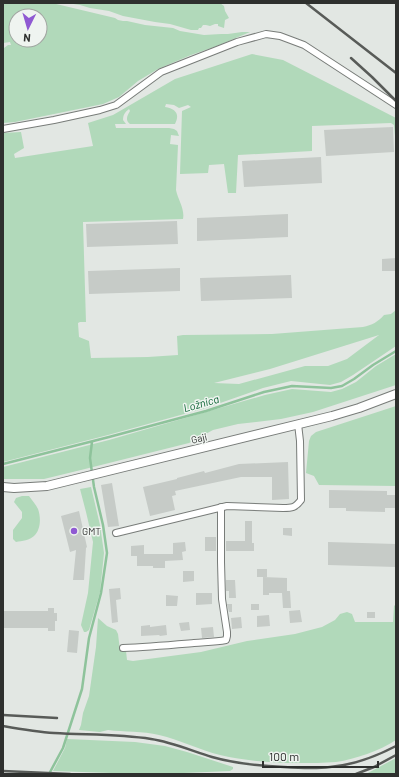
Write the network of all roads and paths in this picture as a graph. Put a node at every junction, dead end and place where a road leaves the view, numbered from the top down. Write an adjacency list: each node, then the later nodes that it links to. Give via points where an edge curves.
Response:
1 (396, 105): 2 (street, via 304,44 266,34 237,42 161,72 116,105)
2 (3, 129)
3 (396, 394): 4 (street, Gaji, via 359,408)
4 (298, 424): 5 (street, Gaji, via 47,486); 6 (street, via 301,500 296,506)
5 (3, 487)
6 (221, 507): 7 (street); 8 (street, via 222,599 226,640)
7 (116, 533)
8 (123, 648)

